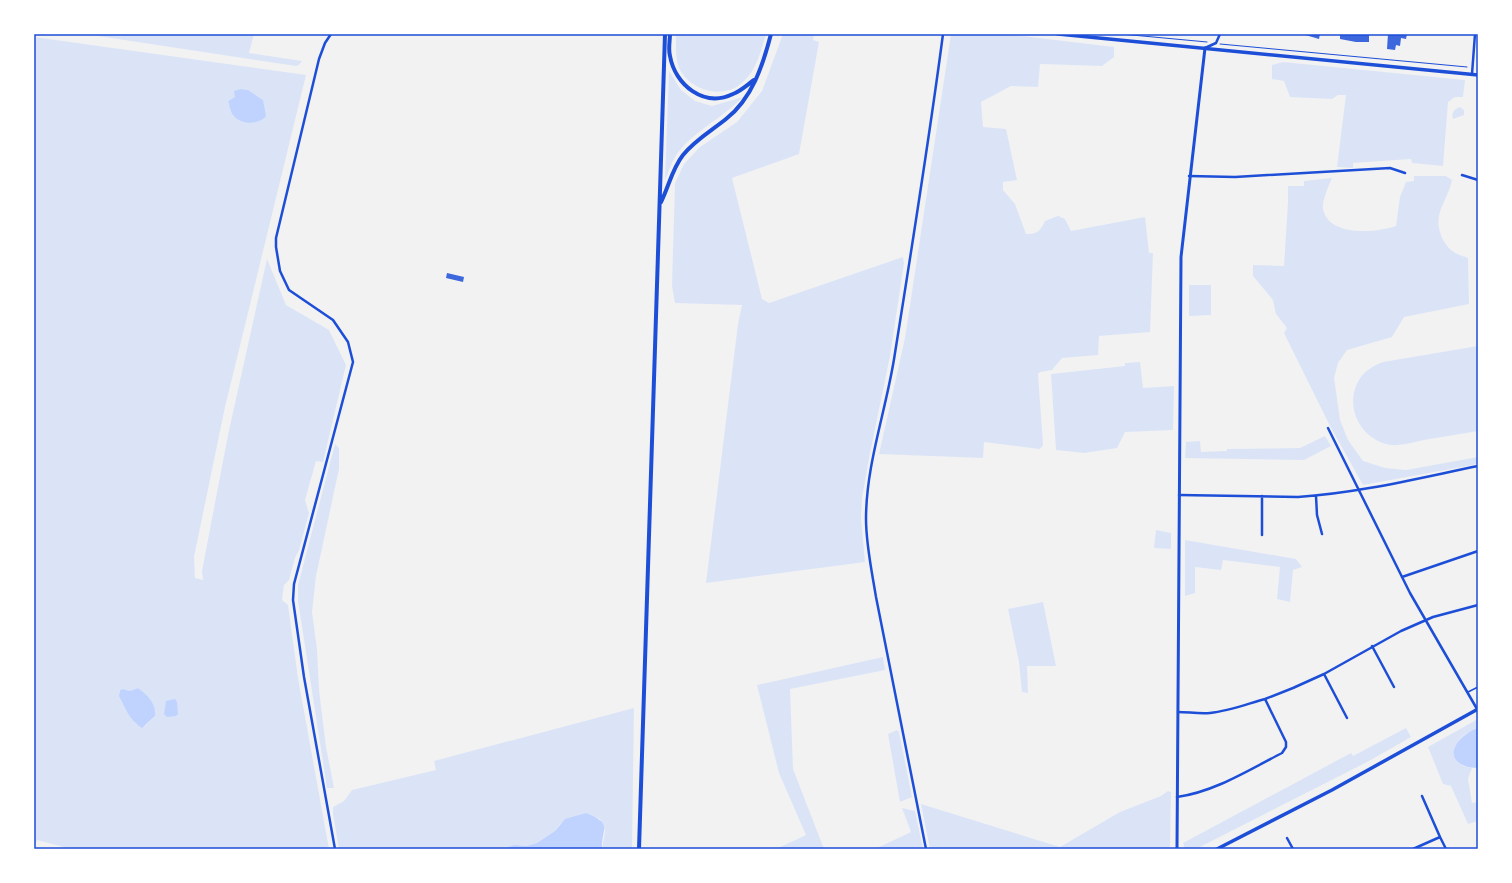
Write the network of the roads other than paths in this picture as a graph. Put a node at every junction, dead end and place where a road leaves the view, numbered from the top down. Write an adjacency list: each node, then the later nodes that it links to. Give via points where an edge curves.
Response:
1 (331, 34): 43 (street, via 318,64 276,238 276,247 280,271 289,290 333,320 348,342 353,362 294,584 293,600)
2 (665, 34): 17 (main road)
3 (670, 34): 12 (main road, via 669,54 674,71 685,86 698,95 726,97 740,91)
4 (771, 34): 12 (main road)
5 (943, 34): 45 (street, via 895,356 869,486 866,520 875,590)
6 (1058, 34): 9 (main road)
7 (1220, 34): 9 (street, via 1216,43)
8 (1476, 34): 10 (street)
9 (1205, 48): 10 (main road); 15 (street)
10 (1472, 75): 11 (main road)
11 (1478, 75)
12 (756, 78): 17 (main road, via 739,107 684,154 672,172)
13 (1405, 173): 15 (street, via 1390,168 1235,177)
14 (1462, 175): 16 (street)
15 (1189, 176): 21 (street, via 1181,257)
16 (1478, 180)
17 (660, 204): 44 (main road)
18 (1328, 428): 20 (street)
19 (1478, 466): 20 (street)
20 (1360, 489): 23 (street); 27 (street)
21 (1178, 495): 22 (street); 37 (street)
22 (1262, 496): 23 (street); 25 (street)
23 (1316, 496): 24 (street, via 1316,515)
24 (1322, 534)
25 (1262, 535)
26 (1478, 551): 27 (street)
27 (1402, 577): 29 (street)
28 (1478, 605): 29 (street)
29 (1425, 620): 30 (street); 34 (street)
30 (1372, 646): 31 (street); 32 (street)
31 (1324, 674): 35 (street); 38 (street)
32 (1394, 687)
33 (1478, 687): 34 (lane)
34 (1468, 692): 36 (street)
35 (1265, 699): 37 (street, via 1218,712); 40 (street, via 1285,738 1285,751 1235,777 1190,796)
36 (1478, 709): 47 (main road, via 1332,790)
37 (1177, 712): 40 (street)
38 (1347, 718)
39 (1422, 796): 41 (street)
40 (1176, 797): 46 (street)
41 (1440, 837): 49 (street); 50 (street)
42 (1287, 838): 48 (street)
43 (335, 849)
44 (639, 849)
45 (926, 849)
46 (1176, 849)
47 (1218, 849)
48 (1293, 849)
49 (1413, 849)
50 (1446, 849)

